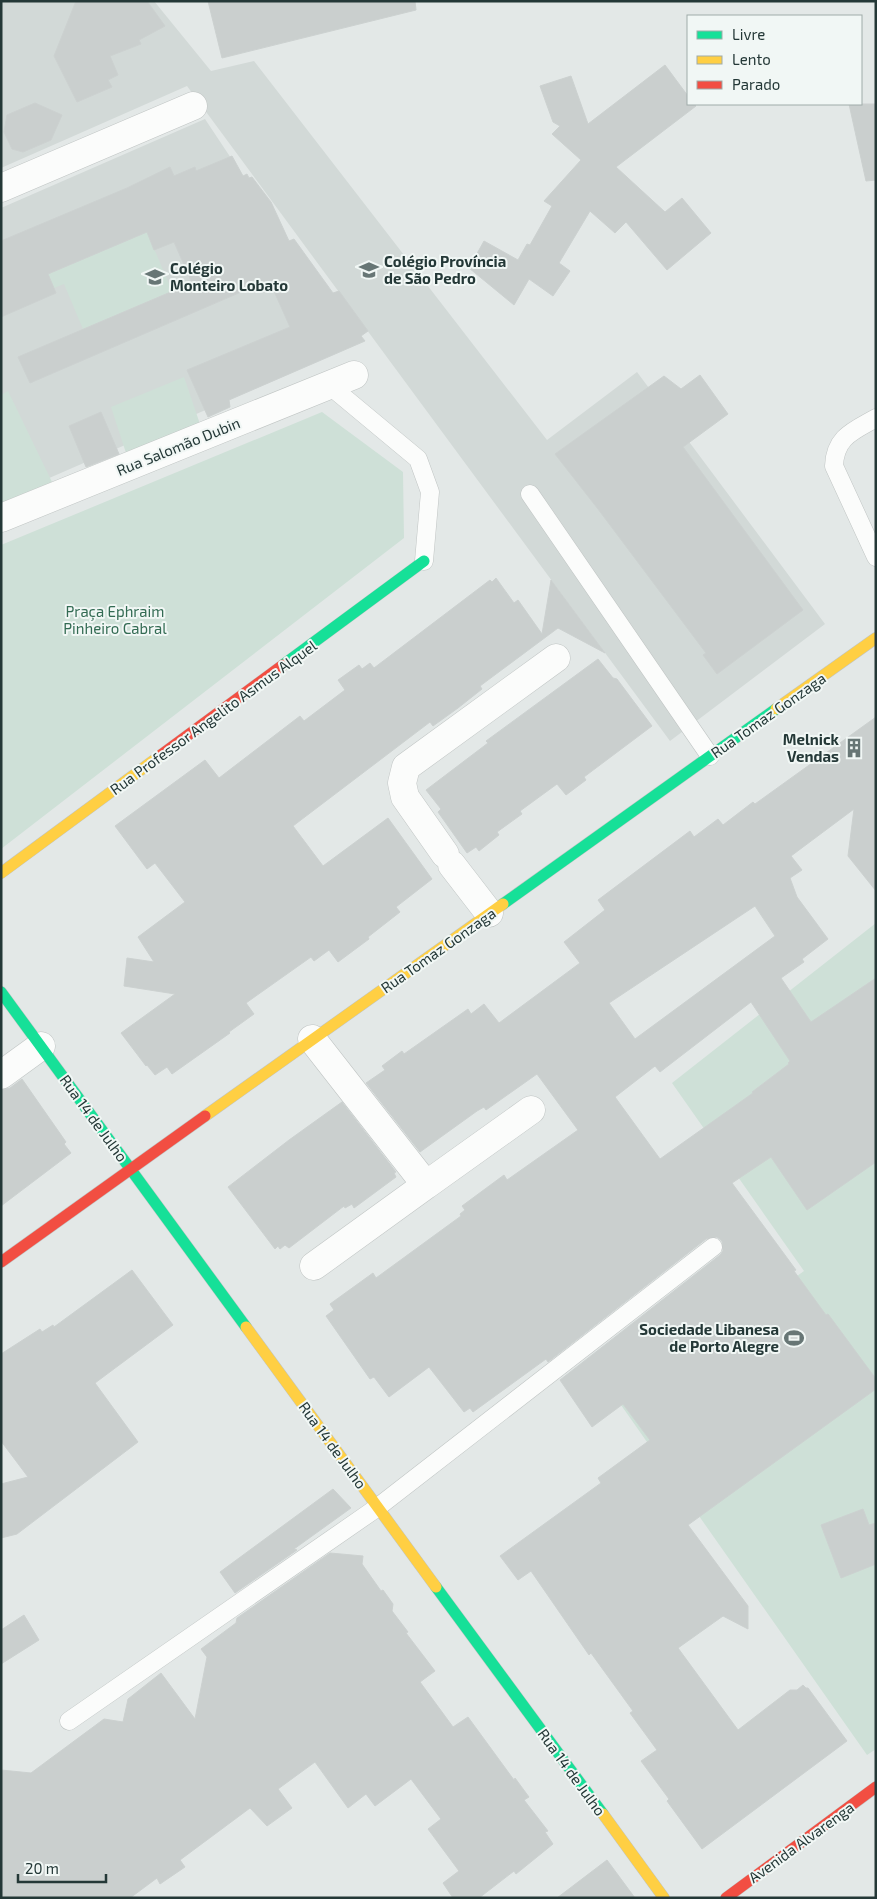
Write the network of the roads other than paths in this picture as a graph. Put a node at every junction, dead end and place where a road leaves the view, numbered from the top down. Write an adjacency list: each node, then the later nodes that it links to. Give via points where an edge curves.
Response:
1 (193, 106): 2 (street)
2 (1, 188)
3 (354, 375): 4 (street, Rua Salomão Dubin)
4 (329, 385): 7 (street, Rua Salomão Dubin); 9 (lane, via 418,459 430,492)
5 (876, 418): 8 (lane, via 846,436 834,453 834,466)
6 (530, 494): 12 (lane)
7 (1, 518)
8 (876, 557)
9 (424, 561): 13 (street, Rua Professor Angelito Asmus Alquel)
10 (876, 638): 12 (street, Rua Tomaz Gonzaga)
11 (556, 658): 14 (street, via 406,767 402,783 405,797)
12 (710, 756): 14 (street, Rua Tomaz Gonzaga)
13 (1, 873)
14 (489, 913): 16 (street, Rua Tomaz Gonzaga)
15 (1, 992): 17 (street, Rua 14 de Julho)
16 (312, 1039): 20 (street, Rua Tomaz Gonzaga); 21 (street)
17 (41, 1046): 18 (street); 20 (street, Rua 14 de Julho)
18 (1, 1074)
19 (530, 1110): 21 (street)
20 (131, 1169): 23 (street, Rua Tomaz Gonzaga); 25 (street, Rua 14 de Julho)
21 (426, 1184): 24 (street)
22 (713, 1247): 25 (lane)
23 (1, 1262)
24 (314, 1266)
25 (378, 1507): 26 (lane); 28 (street, Rua 14 de Julho)
26 (70, 1722)
27 (876, 1787): 29 (street, Avenida Alvarenga)
28 (664, 1898)
29 (726, 1898)

